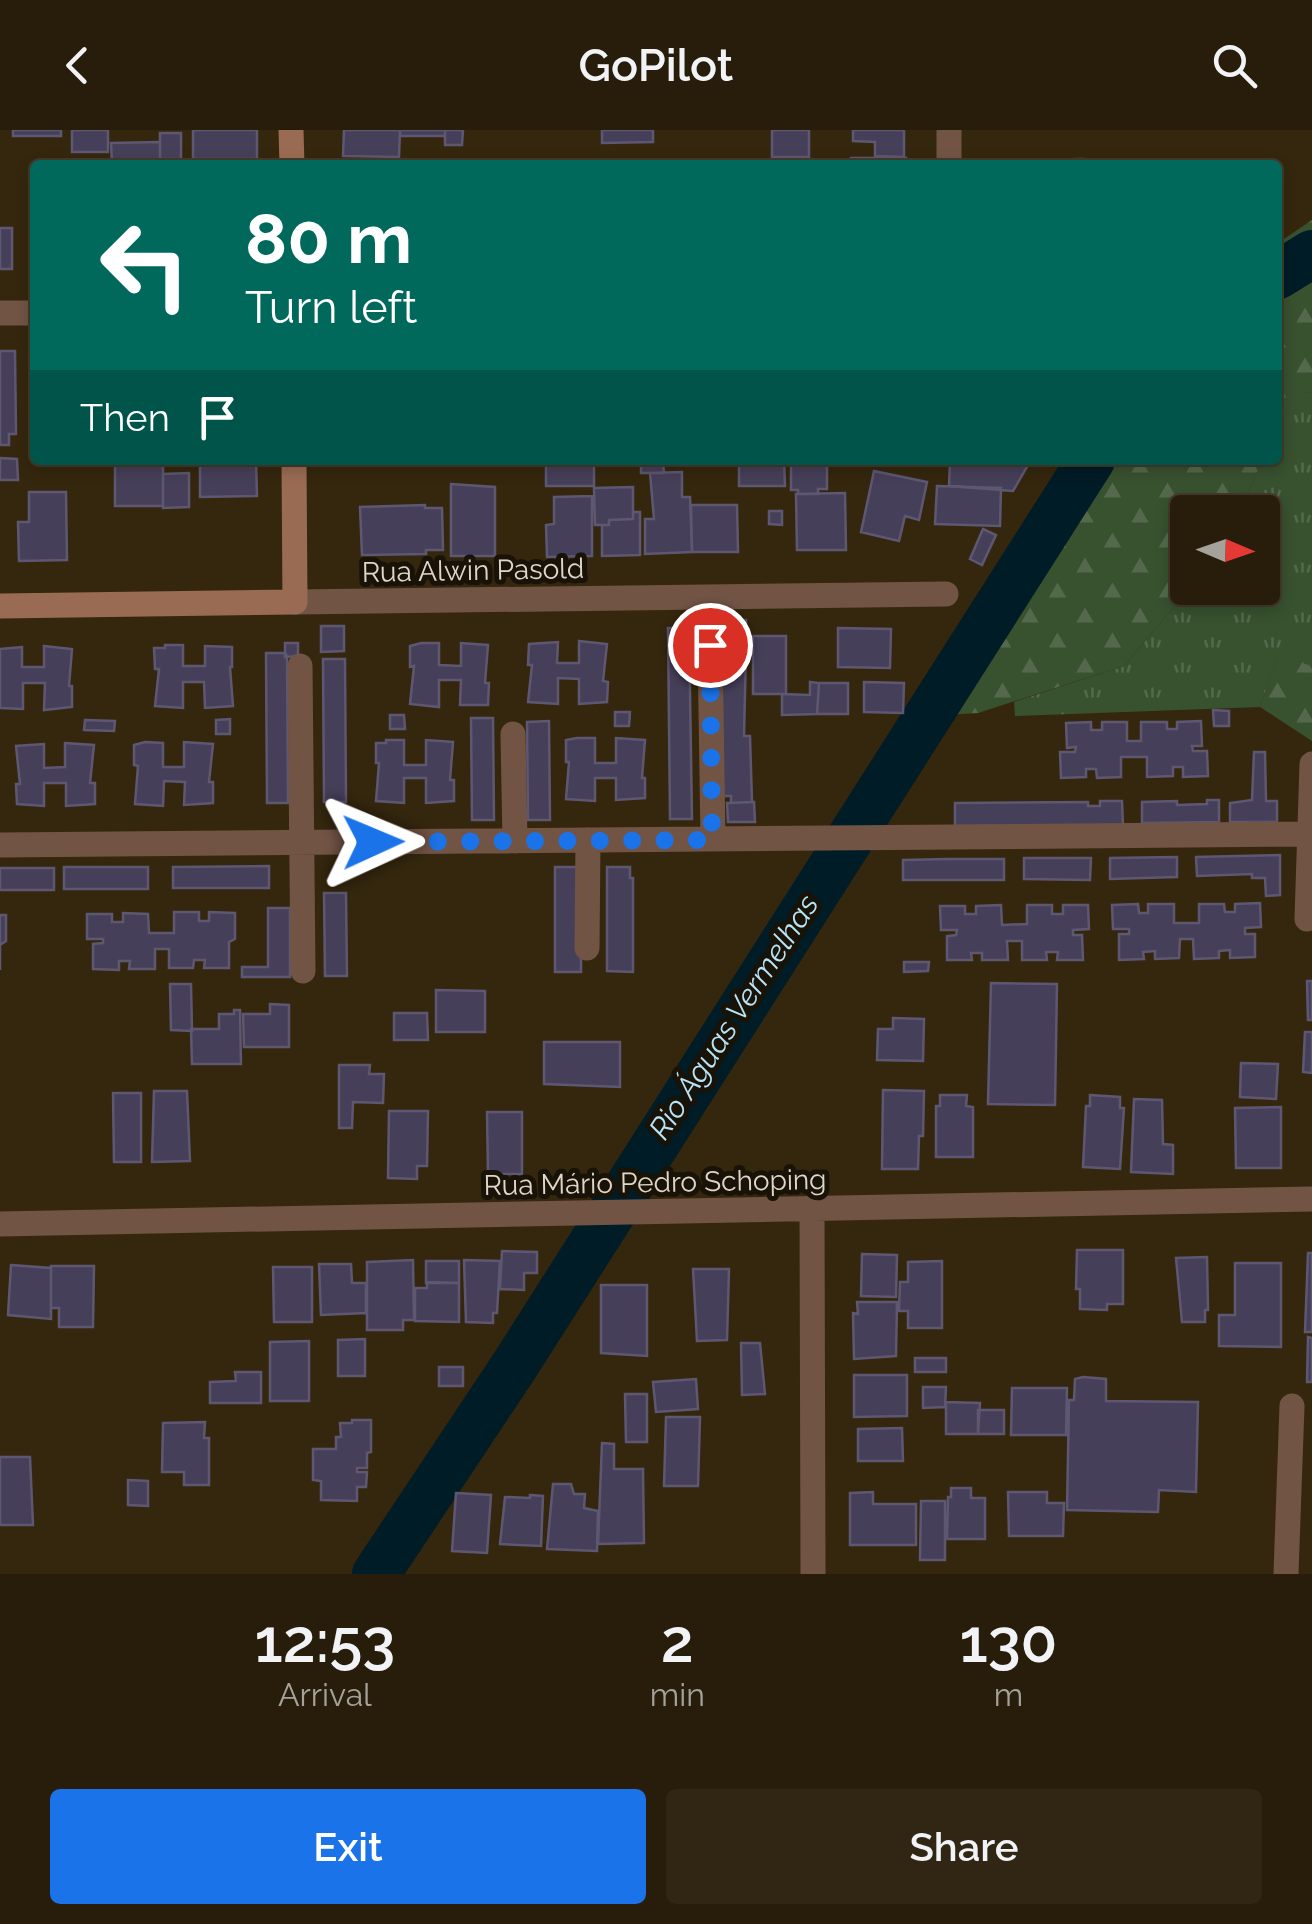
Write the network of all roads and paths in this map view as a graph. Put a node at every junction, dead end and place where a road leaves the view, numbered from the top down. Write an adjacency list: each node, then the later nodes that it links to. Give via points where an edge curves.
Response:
1 (292, 130): 3 (street)
2 (949, 130): 4 (street)
3 (292, 160)
4 (949, 160)
5 (0, 313): 6 (street)
6 (30, 313)
7 (294, 465): 9 (street)
8 (946, 594): 9 (street, Rua Alwin Pasold)
9 (295, 602): 10 (street, Rua Alwin Pasold)
10 (0, 606)
11 (710, 645): 17 (street)
12 (300, 666): 19 (street)
13 (513, 734): 18 (street)
14 (1312, 764): 15 (street)
15 (1310, 834): 17 (street); 21 (street)
16 (588, 840): 17 (street); 18 (street); 22 (street)
17 (712, 840)
18 (515, 841): 19 (street)
19 (302, 843): 20 (street); 23 (street)
20 (0, 846)
21 (1308, 919)
22 (587, 948)
23 (303, 971)
24 (1312, 1200): 25 (street, Rua Mário Pedro Schoping)
25 (812, 1209): 26 (street, Rua Mário Pedro Schoping); 28 (street)
26 (0, 1224)
27 (1292, 1406): 29 (street)
28 (813, 1574)
29 (1286, 1574)

